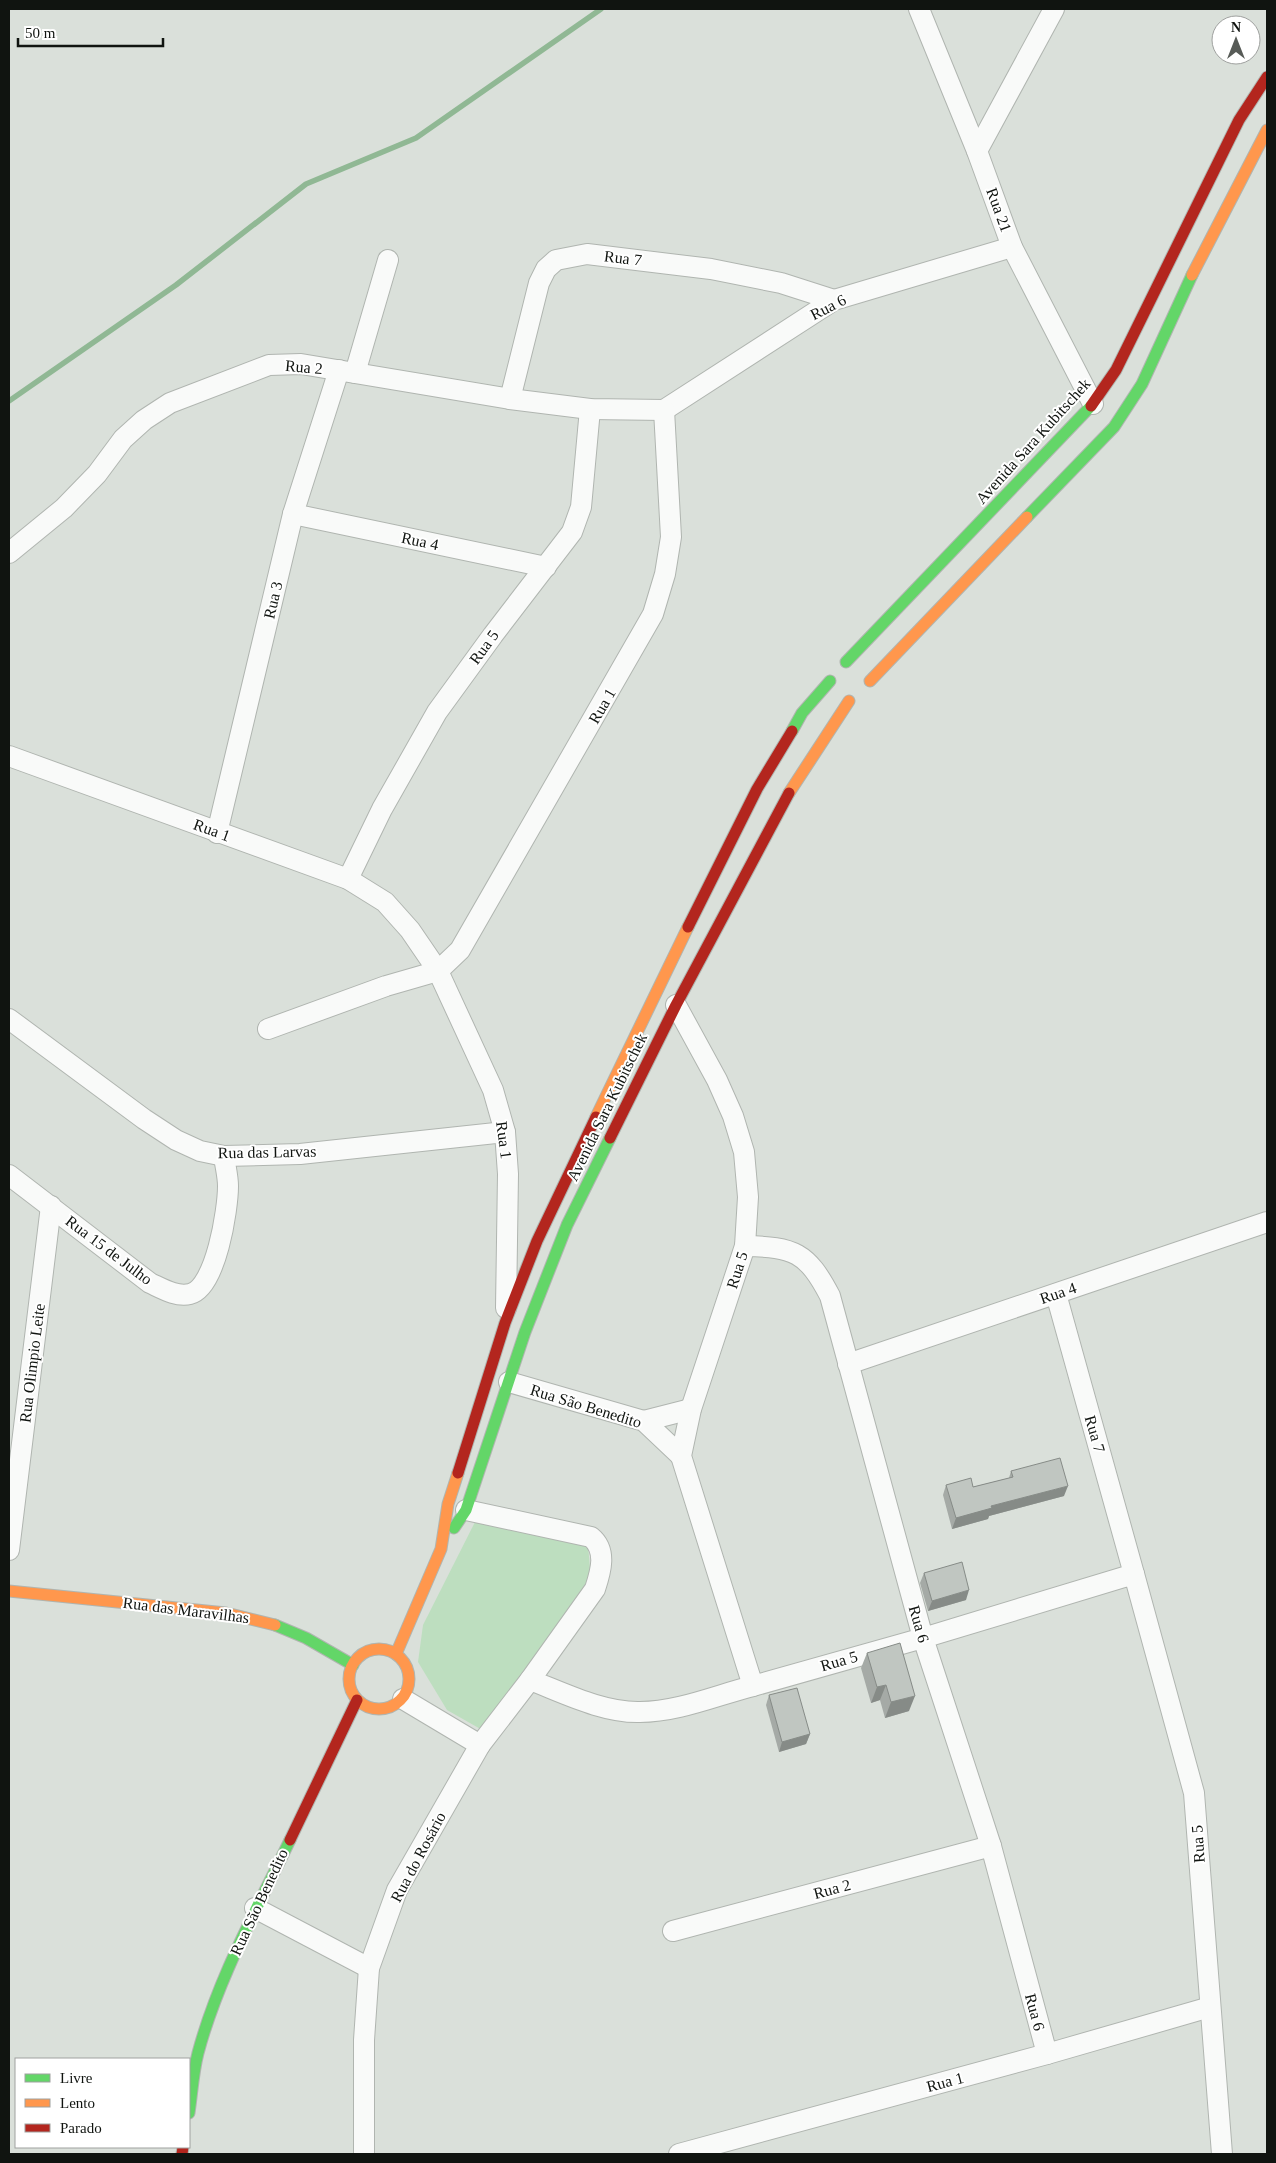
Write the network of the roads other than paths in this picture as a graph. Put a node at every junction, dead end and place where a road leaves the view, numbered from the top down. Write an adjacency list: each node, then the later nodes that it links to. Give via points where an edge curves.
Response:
1 (919, 9): 5 (street, Rua 21)
2 (1054, 9): 5 (street)
3 (1267, 77): 11 (main road, Avenida Sara Kubitschek, via 1239,120 1116,370)
4 (1266, 135): 17 (main road, Avenida Sara Kubitschek, via 1192,276 1142,384 1114,426)
5 (977, 151): 6 (street, Rua 21)
6 (1012, 247): 8 (street, Rua 6); 11 (street, Rua 21)
7 (388, 260): 9 (street, Rua 3)
8 (834, 300): 10 (street, Rua 7, via 781,282 711,269 586,254 556,260 539,282); 13 (street, Rua 6)
9 (347, 372): 10 (street, Rua 2); 14 (street, Rua 3); 15 (street, Rua 2, via 301,364 269,364 170,403 123,439 97,474 64,508)
10 (510, 399): 12 (street, Rua 2)
11 (1093, 404): 18 (main road, Avenida Sara Kubitschek)
12 (590, 409): 13 (street, Rua 2); 16 (street, Rua 5, via 581,507 572,532)
13 (664, 410): 22 (street, Rua 1, via 671,537 665,574 653,614 460,950)
14 (293, 514): 16 (street, Rua 4); 20 (street, Rua 3)
15 (9, 553)
16 (546, 567): 21 (street, Rua 5, via 437,712)
17 (870, 680): 18 (main road, Avenida Sara Kubitschek); 18 (main road, via 862,666)
18 (843, 685): 23 (main road, Avenida Sara Kubitschek); 33 (main road, Avenida Sara Kubitschek, via 802,713 744,815 646,1010 538,1241)
19 (9, 756): 20 (street, Rua 1)
20 (217, 833): 21 (street, Rua 1)
21 (348, 879): 22 (street, Rua 1, via 385,902 410,930)
22 (438, 971): 25 (street, Rua 1, via 386,986); 26 (street, Rua 1, via 493,1090)
23 (676, 1005): 31 (street, Rua 5, via 717,1080 744,1152 748,1197); 35 (main road, Avenida Sara Kubitschek, via 567,1225)
24 (9, 1019): 27 (street, Rua das Larvas, via 176,1140 200,1151)
25 (268, 1029)
26 (506, 1132): 27 (street, Rua das Larvas, via 300,1154); 33 (street, Rua 1, via 509,1211)
27 (224, 1156): 29 (street, Rua 15 de Julho, via 228,1186 221,1240 201,1288 192,1294 169,1292 150,1283)
28 (9, 1175): 29 (street, Rua 15 de Julho)
29 (51, 1206): 41 (street, Rua Olimpio Leite)
30 (1267, 1222): 32 (street, Rua 4)
31 (745, 1246): 34 (street, Rua 6, via 771,1247 798,1254 817,1270 830,1296); 36 (street, Rua 5)
32 (1056, 1294): 34 (street, Rua 4); 42 (street, Rua 7)
33 (505, 1322): 40 (main road, Avenida Sara Kubitschek, via 448,1504)
34 (848, 1364): 44 (street, Rua 6)
35 (509, 1382): 37 (street, Rua São Benedito); 39 (main road, Avenida Sara Kubitschek)
36 (691, 1409): 37 (street); 38 (street, Rua 5)
37 (644, 1421): 38 (street, Rua São Benedito)
38 (681, 1456): 48 (street, Rua 5)
39 (466, 1510): 40 (main road, Avenida Sara Kubitschek); 47 (street, via 591,1537 602,1552 595,1589)
40 (442, 1548): 45 (main road)
41 (9, 1550)
42 (1134, 1574): 44 (street, Rua 5); 56 (street, Rua 5, via 1194,1793)
43 (9, 1590): 46 (main road, Rua das Maravilhas, via 259,1619 289,1628)
44 (923, 1638): 48 (street, Rua 5); 52 (street, Rua 6)
45 (396, 1654): 46 (main road, via 372,1650 359,1657); 49 (main road, via 410,1675)
46 (353, 1665): 50 (main road, via 349,1683)
47 (530, 1680): 48 (street, via 603,1707 640,1712 678,1706); 51 (street, Rua do Rosário)
48 (753, 1686)
49 (403, 1699): 50 (main road, via 386,1709 370,1708); 51 (street)
50 (357, 1700): 53 (main road, Rua São Benedito)
51 (480, 1745): 55 (street, Rua do Rosário, via 397,1890)
52 (991, 1846): 54 (street, Rua 2); 57 (street, Rua 6)
53 (255, 1908): 55 (street); 58 (main road, Rua São Benedito, via 211,2012 198,2054)
54 (674, 1931)
55 (370, 1968): 59 (street, Rua do Rosário, via 364,2040)
56 (1210, 2007): 57 (street, Rua 1); 61 (street, Rua 5)
57 (1047, 2054): 60 (street, Rua 1)
58 (190, 2106)
59 (364, 2154)
60 (679, 2154)
61 (1222, 2154)

